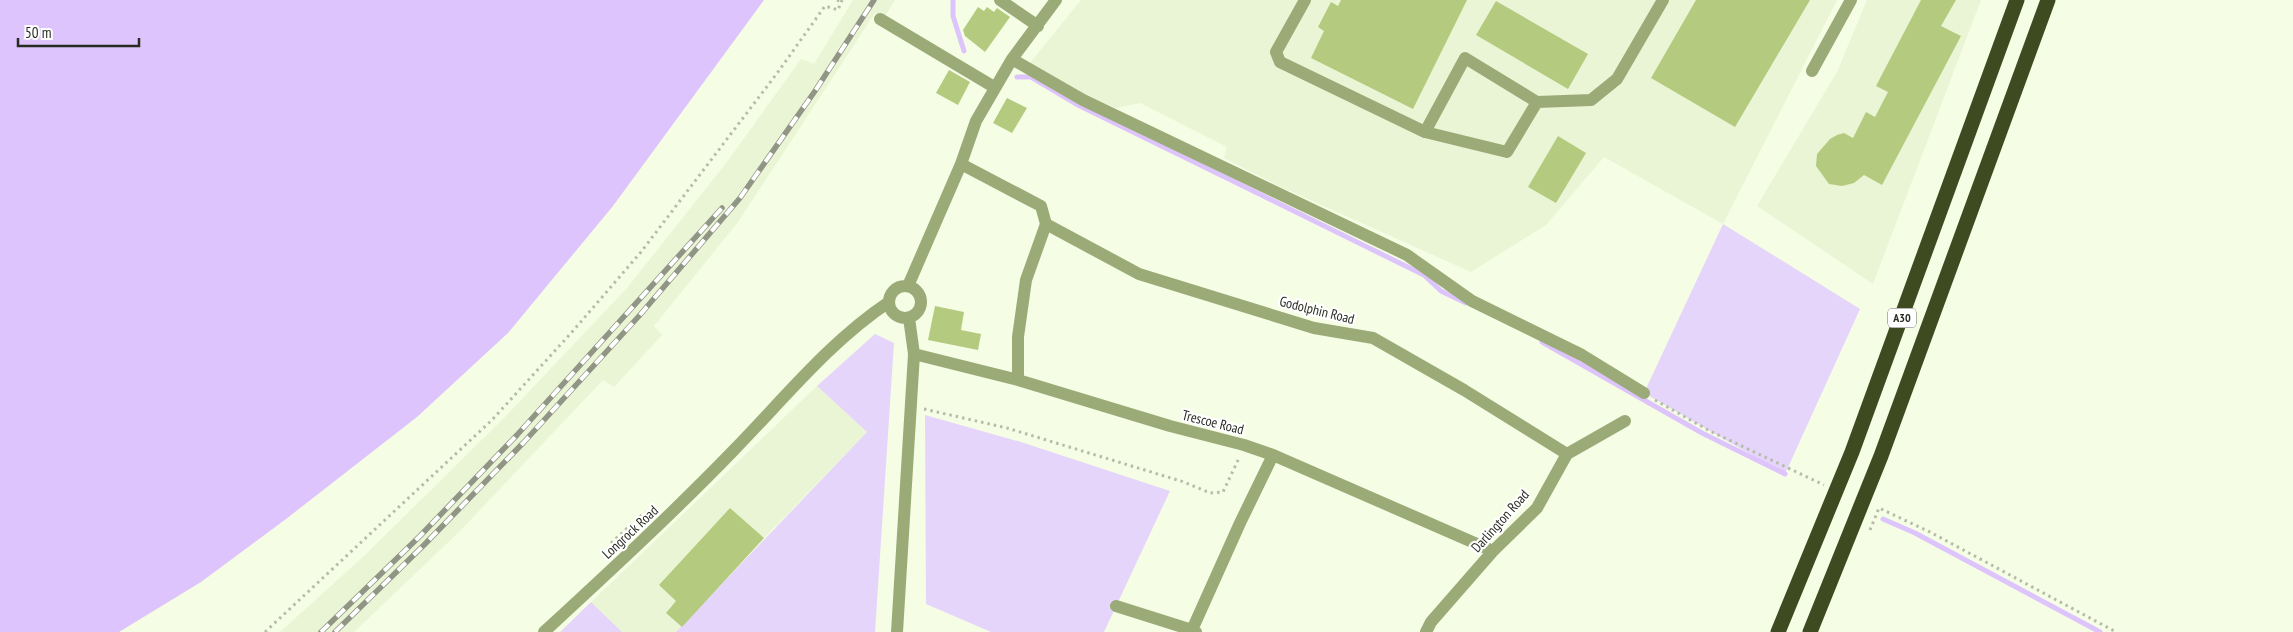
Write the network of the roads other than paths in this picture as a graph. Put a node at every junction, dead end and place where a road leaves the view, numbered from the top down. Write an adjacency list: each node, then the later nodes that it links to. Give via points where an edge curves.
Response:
1 (1000, 0): 9 (street)
2 (1056, 0): 9 (street)
3 (1305, 0): 14 (street, via 1276,52 1280,62)
4 (1663, 0): 13 (street, via 1617,79 1591,100)
5 (1851, 0): 11 (street)
6 (2017, 0): 32 (highway, A30, via 1836,491)
7 (2048, 0): 33 (highway, A30, via 1881,456)
8 (880, 19): 12 (street)
9 (1038, 26): 10 (street)
10 (1012, 59): 12 (street); 22 (street, via 1082,100 1407,255 1472,301 1582,354)
11 (1812, 70)
12 (994, 86): 15 (street, via 976,121)
13 (1537, 102): 14 (street, via 1507,152); 14 (street, via 1465,58)
14 (1425, 132)
15 (961, 164): 16 (street, via 1041,206); 17 (street)
16 (1046, 224): 21 (street, via 1026,280 1018,337); 24 (street, Godolphin Road, via 1139,274 1314,328 1373,338)
17 (908, 286): 18 (street, via 893,291); 19 (street, via 917,291 921,302 918,312)
18 (889, 302): 19 (street, via 894,314); 29 (street, Longrock Road, via 871,313 814,366 650,534)
19 (909, 318): 20 (street)
20 (914, 354): 21 (street, Trescoe Road); 30 (street)
21 (1018, 380): 25 (street, Trescoe Road)
22 (1644, 393)
23 (1625, 421): 24 (street)
24 (1567, 454): 26 (street, Darlington Road, via 1536,508)
25 (1273, 456): 26 (street, Trescoe Road); 28 (street, via 1240,523)
26 (1492, 551): 31 (street, Darlington Road)
27 (1116, 606): 28 (street)
28 (1194, 631)
29 (544, 632)
30 (897, 632)
31 (1426, 632)
32 (1778, 632)
33 (1810, 632)

